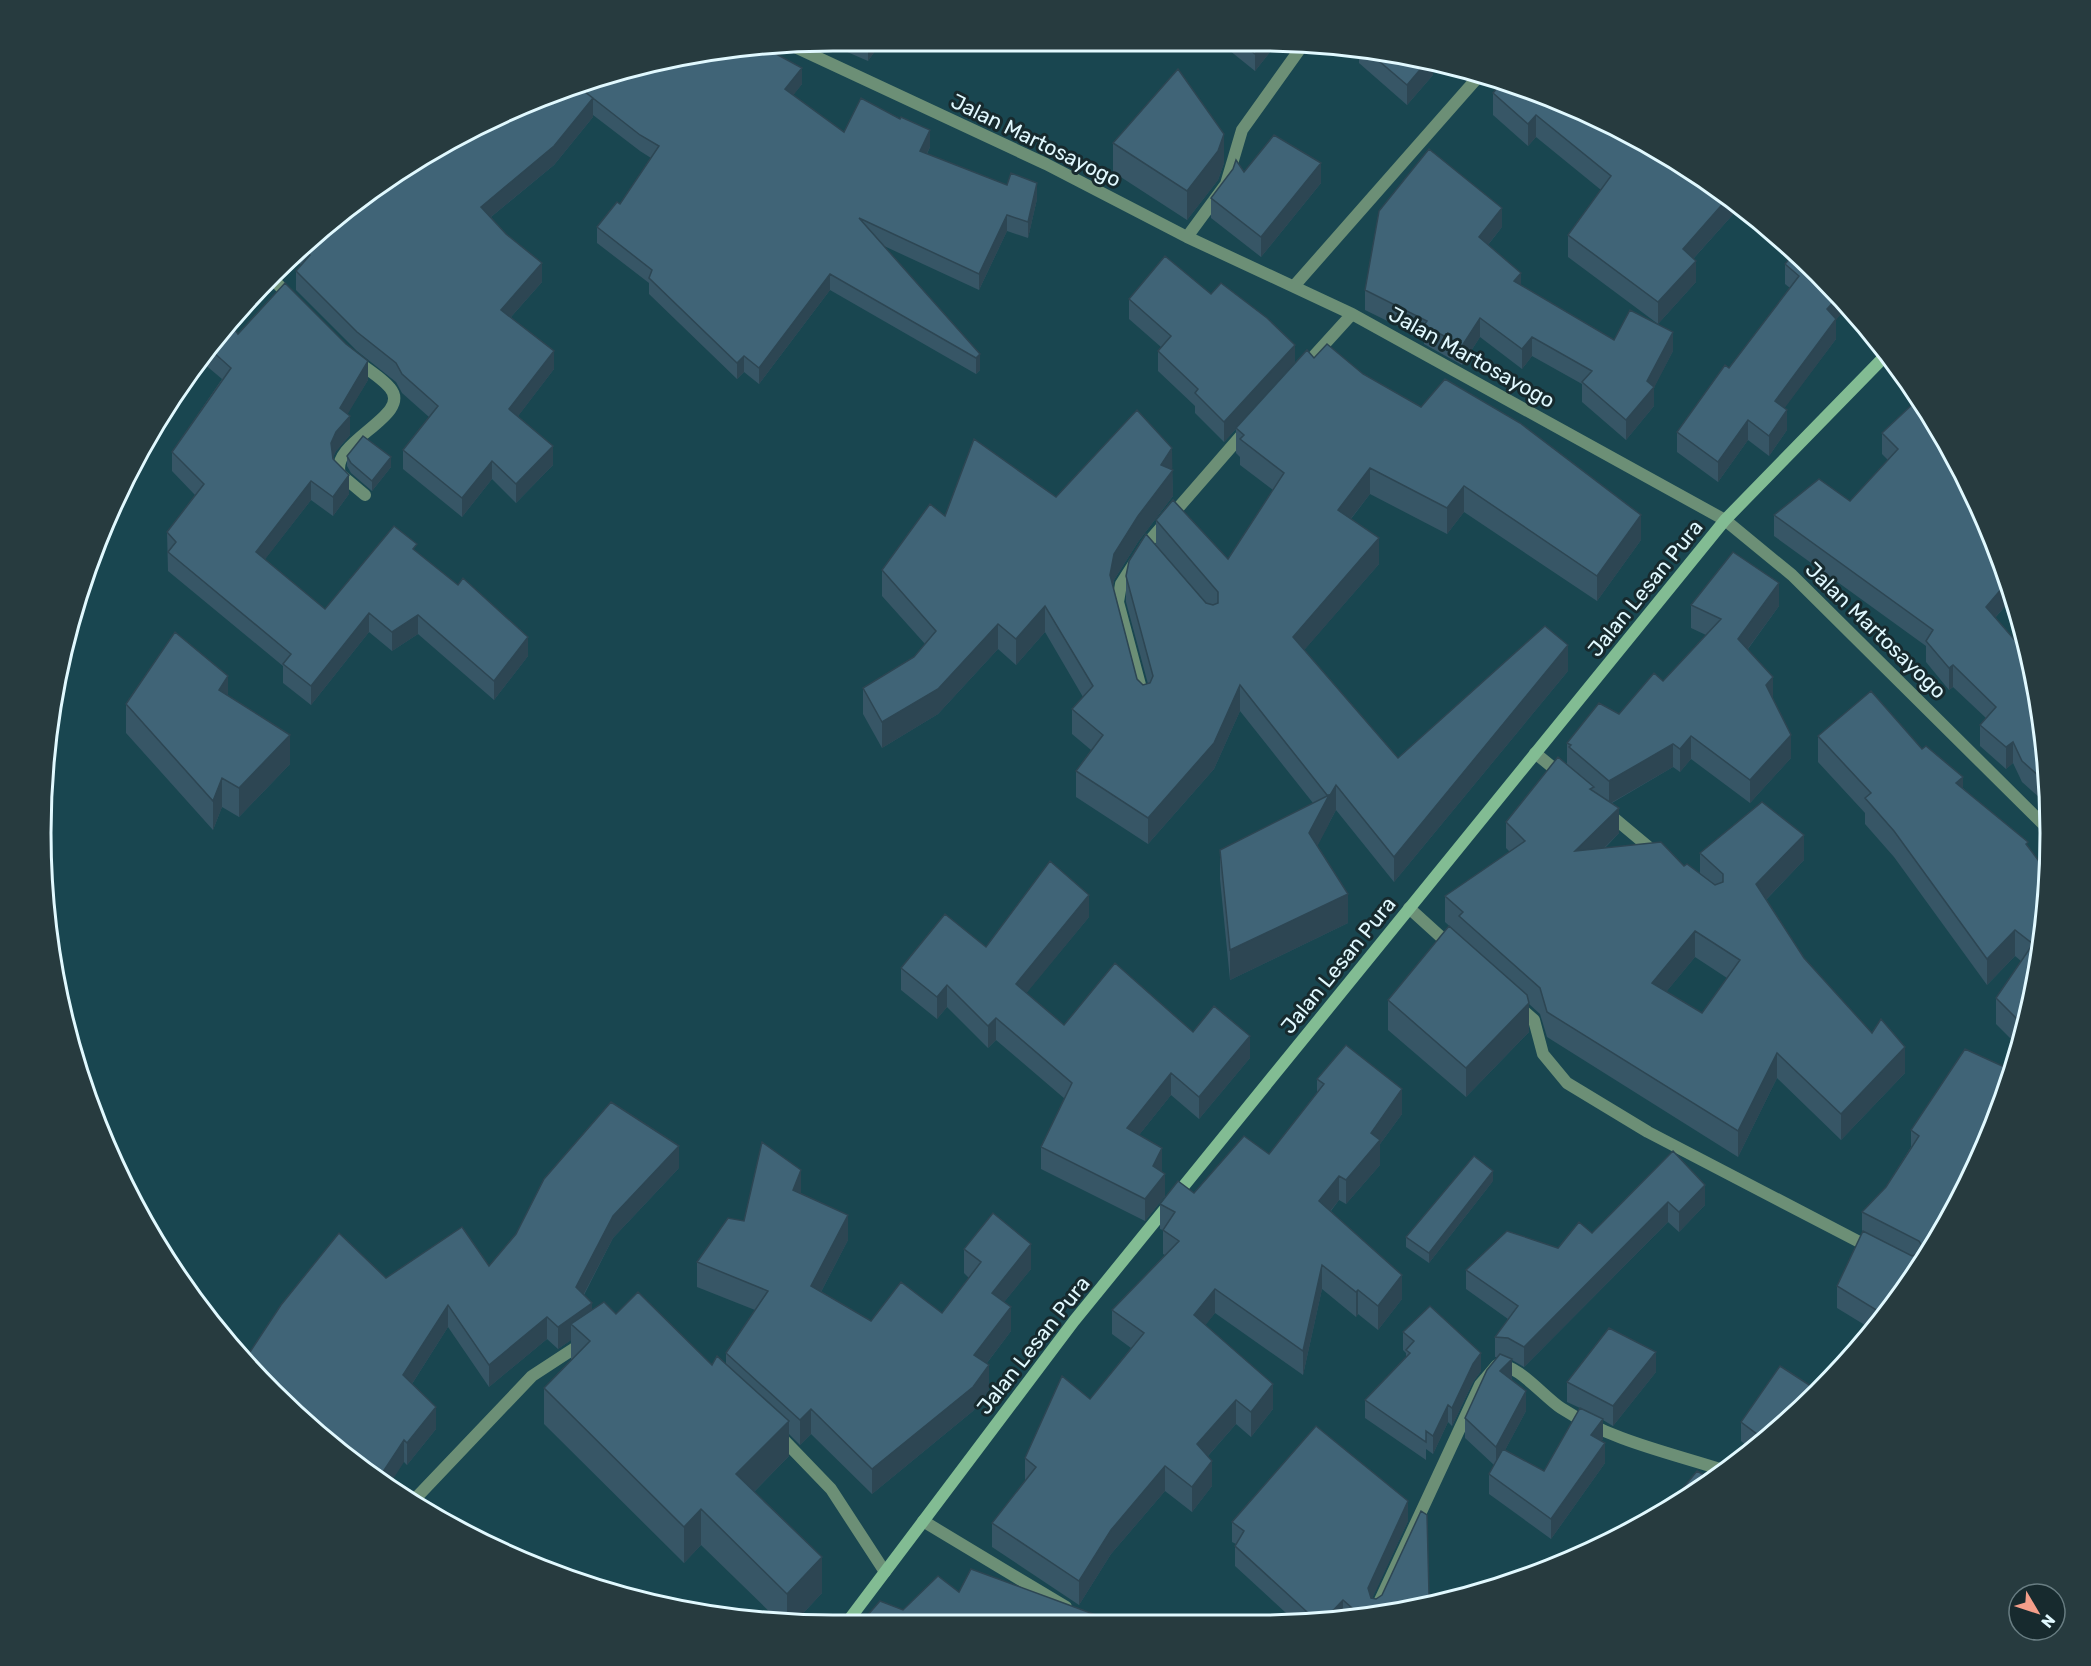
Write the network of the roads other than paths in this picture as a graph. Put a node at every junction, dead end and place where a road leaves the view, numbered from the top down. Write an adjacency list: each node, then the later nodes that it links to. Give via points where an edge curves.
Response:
1 (806, 52): 4 (street, Jalan Martosayogo, via 1046,164)
2 (1297, 53): 4 (street, via 1242,130 1226,184)
3 (1474, 82): 6 (street)
4 (1187, 237): 6 (street, Jalan Martosayogo)
5 (277, 283): 7 (street)
6 (1295, 285): 8 (street, Jalan Martosayogo)
7 (304, 312)
8 (1352, 314): 11 (street); 14 (street, Jalan Martosayogo)
9 (344, 350): 13 (street, via 391,388 394,396 390,411 354,441 340,463 340,474)
10 (1881, 361): 14 (street, Jalan Lesan Pura)
11 (1296, 375)
12 (1258, 418): 15 (street)
13 (365, 495)
14 (1725, 520): 18 (street, Jalan Lesan Pura); 21 (street, Jalan Martosayogo, via 1792,575)
15 (1145, 546): 16 (street); 17 (street, via 1121,584 1118,603)
16 (1161, 562)
17 (1145, 703)
18 (1535, 753): 19 (street); 23 (street, Jalan Lesan Pura)
19 (1572, 783)
20 (1599, 806): 22 (street)
21 (2040, 821)
22 (1671, 866)
23 (1409, 908): 24 (street); 31 (street, Jalan Lesan Pura, via 1074,1321)
24 (1463, 956)
25 (1507, 996): 26 (street, via 1534,1020 1543,1054 1567,1083 1648,1132)
26 (1885, 1255)
27 (590, 1337): 30 (street, via 532,1376)
28 (769, 1425): 32 (street, via 831,1489)
29 (1714, 1467): 33 (street, via 1605,1433 1557,1406 1514,1370 1497,1365 1480,1385)
30 (419, 1495)
31 (923, 1521): 32 (street, Jalan Lesan Pura); 34 (street)
32 (885, 1572): 35 (street, Jalan Lesan Pura)
33 (1378, 1605)
34 (1075, 1612)
35 (853, 1615)

